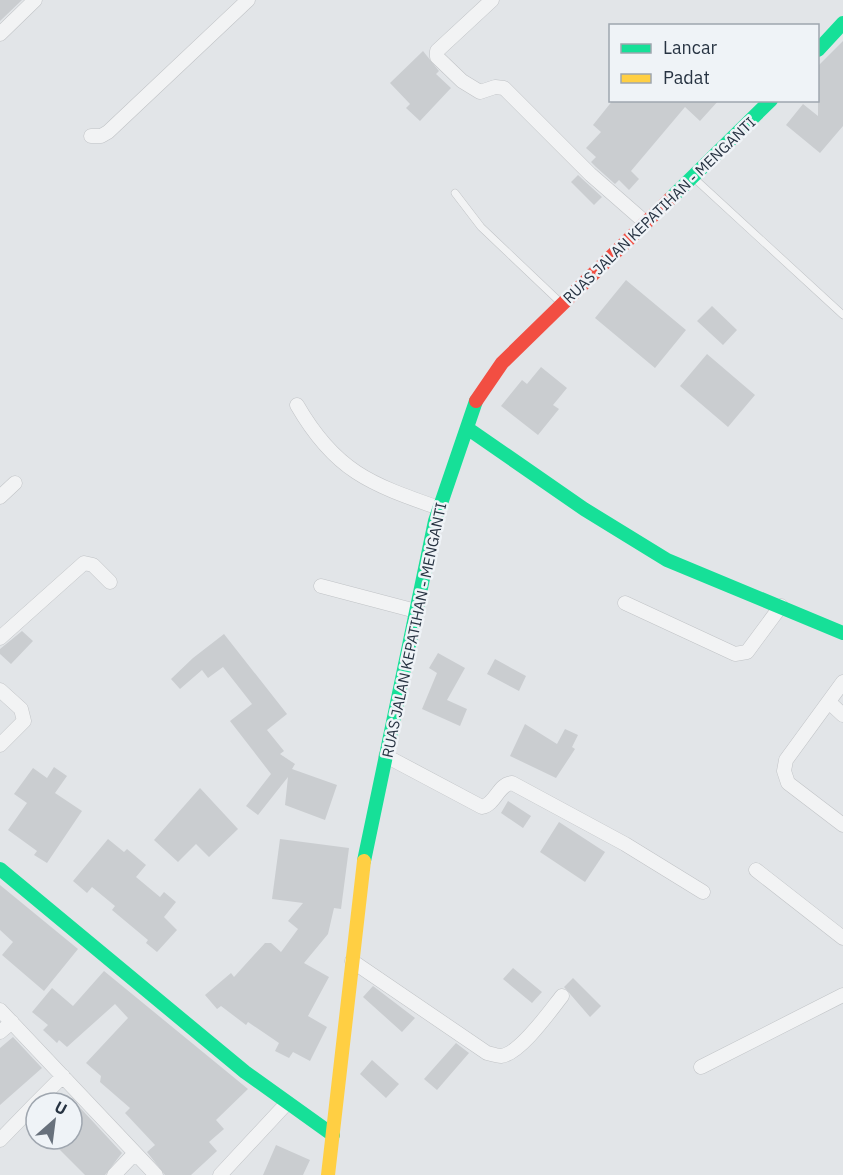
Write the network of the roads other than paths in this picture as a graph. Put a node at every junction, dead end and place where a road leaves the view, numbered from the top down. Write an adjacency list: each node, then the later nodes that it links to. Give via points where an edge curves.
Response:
1 (35, 0): 5 (street)
2 (248, 0): 8 (street, via 108,132)
3 (492, 0): 11 (street, via 437,51 437,57 480,92 504,88 590,174)
4 (843, 23): 6 (main road)
5 (0, 34)
6 (819, 49)
7 (769, 102): 9 (main road, RUAS JALAN KEPATIHAN - MENGANTI)
8 (91, 136)
9 (693, 177): 11 (main road, RUAS JALAN KEPATIHAN - MENGANTI); 13 (lane)
10 (455, 193): 12 (lane, via 482,227)
11 (646, 223): 12 (main road, RUAS JALAN KEPATIHAN - MENGANTI)
12 (562, 304): 15 (main road, RUAS JALAN KEPATIHAN - MENGANTI, via 488,381)
13 (843, 315)
14 (297, 405): 18 (street, via 309,427 357,474 379,487)
15 (467, 428): 18 (main road, RUAS JALAN KEPATIHAN - MENGANTI); 22 (main road, via 666,560)
16 (15, 483): 17 (street)
17 (0, 497)
18 (439, 508): 23 (main road, RUAS JALAN KEPATIHAN - MENGANTI)
19 (110, 582): 25 (street, via 93,565 84,563)
20 (321, 586): 23 (street)
21 (625, 603): 22 (street, via 735,654 747,652)
22 (781, 606): 24 (main road)
23 (416, 611): 31 (main road, RUAS JALAN KEPATIHAN - MENGANTI)
24 (843, 633)
25 (0, 638)
26 (843, 682): 28 (street)
27 (0, 690): 30 (street, via 24,714 24,721)
28 (830, 703): 29 (street); 32 (street, via 786,760 784,771 788,783)
29 (843, 715)
30 (0, 745)
31 (386, 756): 35 (street, via 482,807 489,805 505,784 512,783 625,844); 37 (main road, RUAS JALAN KEPATIHAN - MENGANTI, via 361,874)
32 (843, 825)
33 (0, 869): 46 (main road, via 245,1072)
34 (756, 870): 36 (street)
35 (703, 892)
36 (843, 938)
37 (352, 961): 39 (street, via 494,1055 512,1052); 48 (main road, RUAS JALAN KEPATIHAN - MENGANTI)
38 (843, 995): 43 (street)
39 (562, 996)
40 (0, 1010): 41 (street)
41 (12, 1022): 42 (street); 44 (street)
42 (0, 1032)
43 (701, 1067)
44 (63, 1076): 45 (street); 50 (street)
45 (48, 1091)
46 (287, 1102): 48 (main road); 53 (street)
47 (24, 1115): 49 (street)
48 (333, 1135): 54 (main road, RUAS JALAN KEPATIHAN - MENGANTI)
49 (0, 1140)
50 (135, 1153): 51 (street); 52 (street)
51 (114, 1175)
52 (156, 1175)
53 (220, 1175)
54 (328, 1175)

